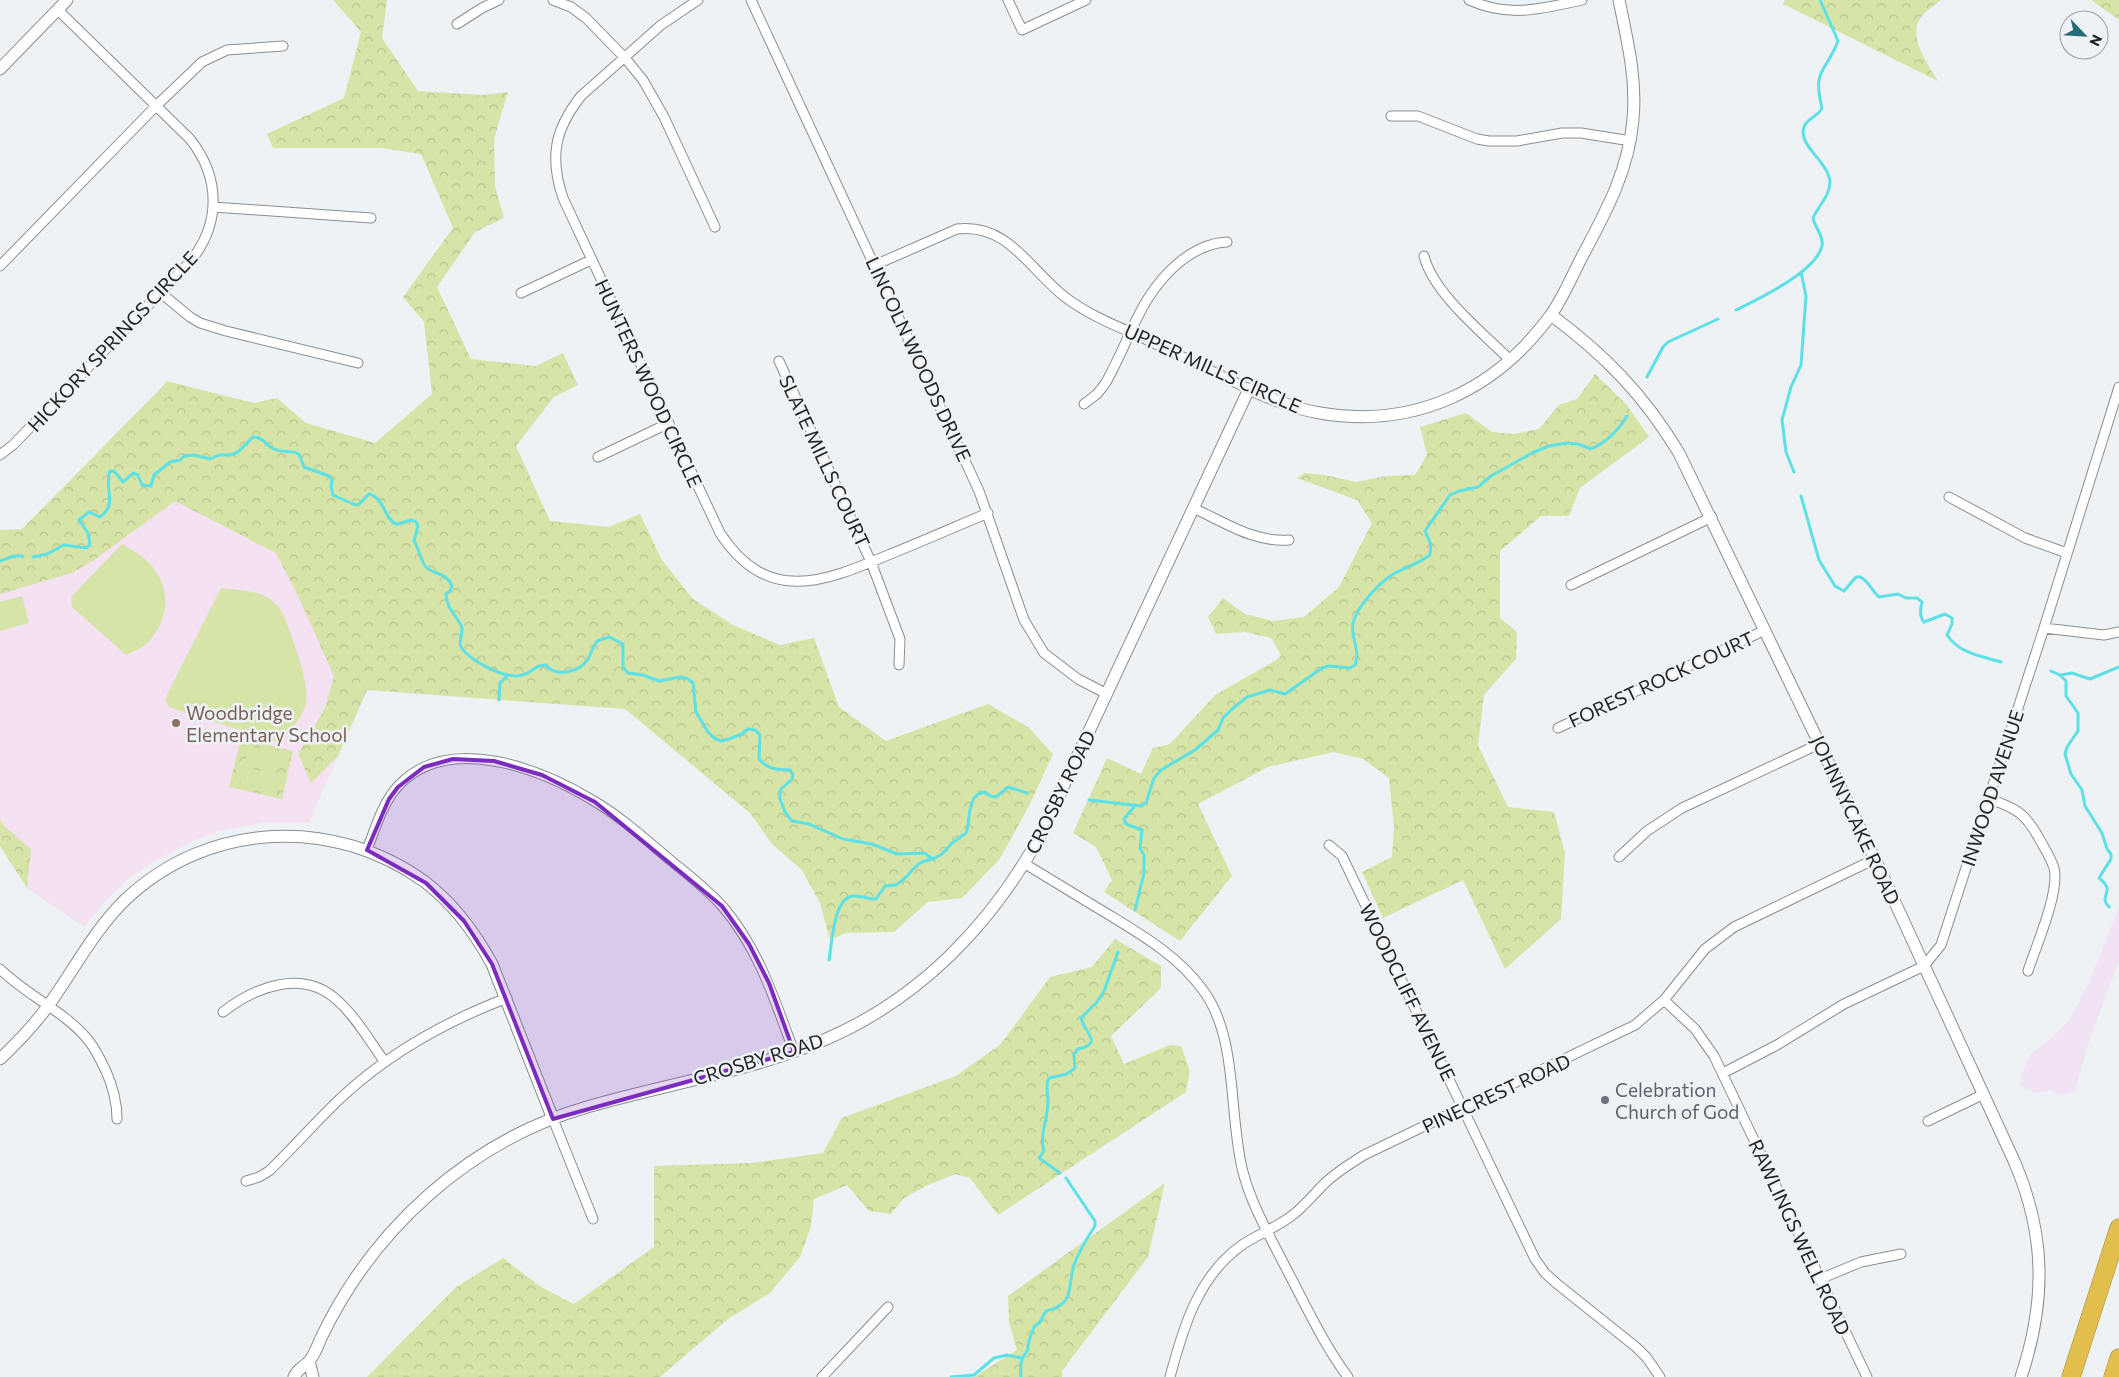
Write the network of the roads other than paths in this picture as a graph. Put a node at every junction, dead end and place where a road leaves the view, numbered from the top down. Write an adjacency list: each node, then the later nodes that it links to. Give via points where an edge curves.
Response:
1 (67, 0): 12 (street)
2 (499, 0): 13 (street)
3 (554, 0): 15 (street, via 586,18)
4 (698, 0): 15 (street, HUNTERS WOOD CIRCLE, via 661,25)
5 (751, 0): 26 (street, LINCOLN WOODS DRIVE)
6 (1008, 0): 11 (street, via 1022,30)
7 (1086, 0): 11 (street)
8 (1469, 0): 9 (street, via 1508,11 1525,11)
9 (1582, 0)
10 (1619, 0): 19 (street, UPPER MILLS CIRCLE, via 1632,69)
11 (1076, 2)
12 (58, 10): 16 (street); 17 (street, HICKORY SPRINGS CIRCLE)
13 (457, 24)
14 (283, 46): 17 (street, via 239,48 214,55 192,70)
15 (625, 58): 22 (street, via 654,97); 25 (street, HUNTERS WOOD CIRCLE, via 571,108 559,132 556,148 557,179)
16 (0, 69)
17 (156, 106): 20 (street, HICKORY SPRINGS CIRCLE, via 198,150 211,178); 27 (street)
18 (1391, 116): 19 (street, via 1418,116 1489,141 1581,132)
19 (1631, 141): 30 (street, UPPER MILLS CIRCLE, via 1613,198)
20 (213, 207): 21 (street); 28 (street, HICKORY SPRINGS CIRCLE, via 205,239 198,252)
21 (371, 218)
22 (715, 227)
23 (1227, 242): 31 (street, via 1204,246 1164,275 1152,290)
24 (1424, 256): 32 (street, via 1426,268 1437,287)
25 (592, 260): 29 (street); 38 (street, HUNTERS WOOD CIRCLE)
26 (875, 265): 31 (street, UPPER MILLS CIRCLE, via 957,229 991,232 1067,298); 43 (street, LINCOLN WOODS DRIVE)
27 (0, 266)
28 (161, 293): 34 (street, via 200,323); 39 (street, HICKORY SPRINGS CIRCLE)
29 (521, 293)
30 (1551, 315): 32 (street, UPPER MILLS CIRCLE); 44 (street, JOHNNYCAKE ROAD, via 1576,333 1645,401 1679,453)
31 (1130, 332): 35 (street, UPPER MILLS CIRCLE); 37 (street, via 1105,384)
32 (1510, 360): 35 (street, UPPER MILLS CIRCLE, via 1472,389 1448,400 1389,416 1320,413 1295,407)
33 (779, 361): 47 (street, SLATE MILLS COURT)
34 (358, 363)
35 (1249, 388): 42 (street, CROSBY ROAD)
36 (2119, 388): 46 (street, INWOOD AVENUE)
37 (1084, 404)
38 (668, 423): 40 (street); 47 (street, HUNTERS WOOD CIRCLE, via 720,533 742,560 772,578 805,582)
39 (0, 456)
40 (598, 457)
41 (1949, 497): 46 (street, via 2024,538)
42 (1193, 508): 45 (street, via 1263,539); 53 (street, CROSBY ROAD)
43 (988, 513): 47 (street, HUNTERS WOOD CIRCLE); 53 (street, LINCOLN WOODS DRIVE, via 1017,604 1044,653 1059,666)
44 (1712, 517): 48 (street); 50 (street, JOHNNYCAKE ROAD)
45 (1289, 540)
46 (2067, 553): 49 (street, INWOOD AVENUE)
47 (871, 562): 52 (street, SLATE MILLS COURT, via 900,639)
48 (1571, 585)
49 (2044, 628): 51 (street, via 2104,635); 56 (street, INWOOD AVENUE)
50 (1765, 630): 54 (street, FOREST ROCK COURT); 55 (street, JOHNNYCAKE ROAD)
51 (2119, 632)
52 (899, 665)
53 (1107, 694): 61 (street, CROSBY ROAD)
54 (1558, 728)
55 (1819, 744): 59 (street, via 1682,808 1647,831); 60 (street, JOHNNYCAKE ROAD)
56 (1989, 799): 62 (street, INWOOD AVENUE, via 1941,945); 64 (street, via 2024,815 2054,868 2054,889)
57 (1329, 845): 74 (street, WOODCLIFF AVENUE, via 1342,856)
58 (366, 850): 65 (street, via 408,871 446,901 481,944); 67 (street, via 322,839 274,836 251,838 197,853 172,866 126,899 94,936); 69 (street, via 380,816 398,787 424,767 438,762 471,758 494,761 569,787 620,819 722,906 759,961)
59 (1618, 857)
60 (1875, 859): 62 (street, JOHNNYCAKE ROAD); 66 (street, PINECREST ROAD, via 1734,927 1705,949)
61 (1025, 864): 69 (street, CROSBY ROAD, via 970,937 924,980 864,1021); 81 (street, via 1153,942 1174,958 1204,992 1215,1012 1230,1063 1234,1122 1243,1175)
62 (1924, 966): 72 (street, INWOOD AVENUE, via 1844,1004 1777,1045); 73 (street, JOHNNYCAKE ROAD)
63 (0, 968): 67 (street)
64 (2028, 971)
65 (507, 998): 71 (street, via 429,1032); 75 (street)
66 (1664, 1000): 72 (street, RAWLINGS WELL ROAD, via 1699,1034); 74 (street, PINECREST ROAD, via 1650,1014 1620,1034)
67 (48, 1006): 70 (street); 76 (street, via 70,1021 91,1042 111,1084)
68 (223, 1012): 71 (street, via 238,1000 265,987 288,983 316,988 337,999)
69 (794, 1052): 75 (street, CROSBY ROAD)
70 (0, 1059)
71 (385, 1062): 78 (street, via 344,1095 269,1171)
72 (1723, 1072): 83 (street, RAWLINGS WELL ROAD)
73 (1984, 1094): 77 (street); 94 (street, JOHNNYCAKE ROAD, via 2026,1188 2038,1241 2040,1291)
74 (1464, 1108): 81 (street, PINECREST ROAD, via 1342,1168 1296,1213); 92 (street, WOODCLIFF AVENUE, via 1535,1259 1545,1273 1636,1347)
75 (553, 1119): 79 (street); 86 (street, CROSBY ROAD, via 495,1146 436,1188 405,1216 359,1271 336,1307)
76 (117, 1120)
77 (1928, 1121)
78 (246, 1181)
79 (593, 1218)
80 (2119, 1228): 95 (highway)
81 (1267, 1231): 90 (street, PINECREST ROAD, via 1230,1254 1209,1277 1190,1314); 91 (street, via 1324,1340)
82 (1901, 1254): 83 (street, via 1861,1262)
83 (1820, 1279): 93 (street, RAWLINGS WELL ROAD)
84 (888, 1307): 89 (street)
85 (2119, 1358): 96 (highway)
86 (310, 1360): 87 (street, CROSBY ROAD, via 297,1370); 88 (street)
87 (294, 1377)
88 (313, 1377)
89 (822, 1377)
90 (1170, 1377)
91 (1348, 1377)
92 (1660, 1377)
93 (1867, 1377)
94 (2021, 1377)
95 (2071, 1377)
96 (2113, 1377)

